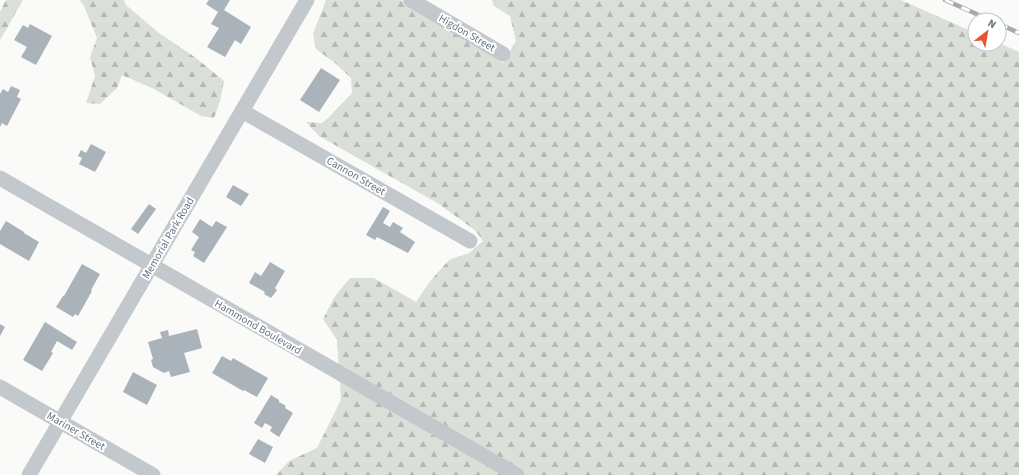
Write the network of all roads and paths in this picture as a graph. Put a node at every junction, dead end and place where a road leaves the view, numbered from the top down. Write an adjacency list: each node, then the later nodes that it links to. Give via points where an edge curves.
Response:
1 (307, 0): 4 (street, Memorial Park Road)
2 (411, 0): 3 (street, Higdon Street)
3 (503, 54)
4 (242, 111): 6 (street, Cannon Street); 7 (street, Memorial Park Road)
5 (0, 178): 7 (street, Hammond Boulevard)
6 (470, 241)
7 (151, 266): 9 (street, Memorial Park Road); 12 (street, Hammond Boulevard)
8 (0, 387): 9 (street, Mariner Street)
9 (60, 422): 10 (street, Memorial Park Road); 11 (street, Mariner Street)
10 (29, 475)
11 (153, 475)
12 (517, 475)

